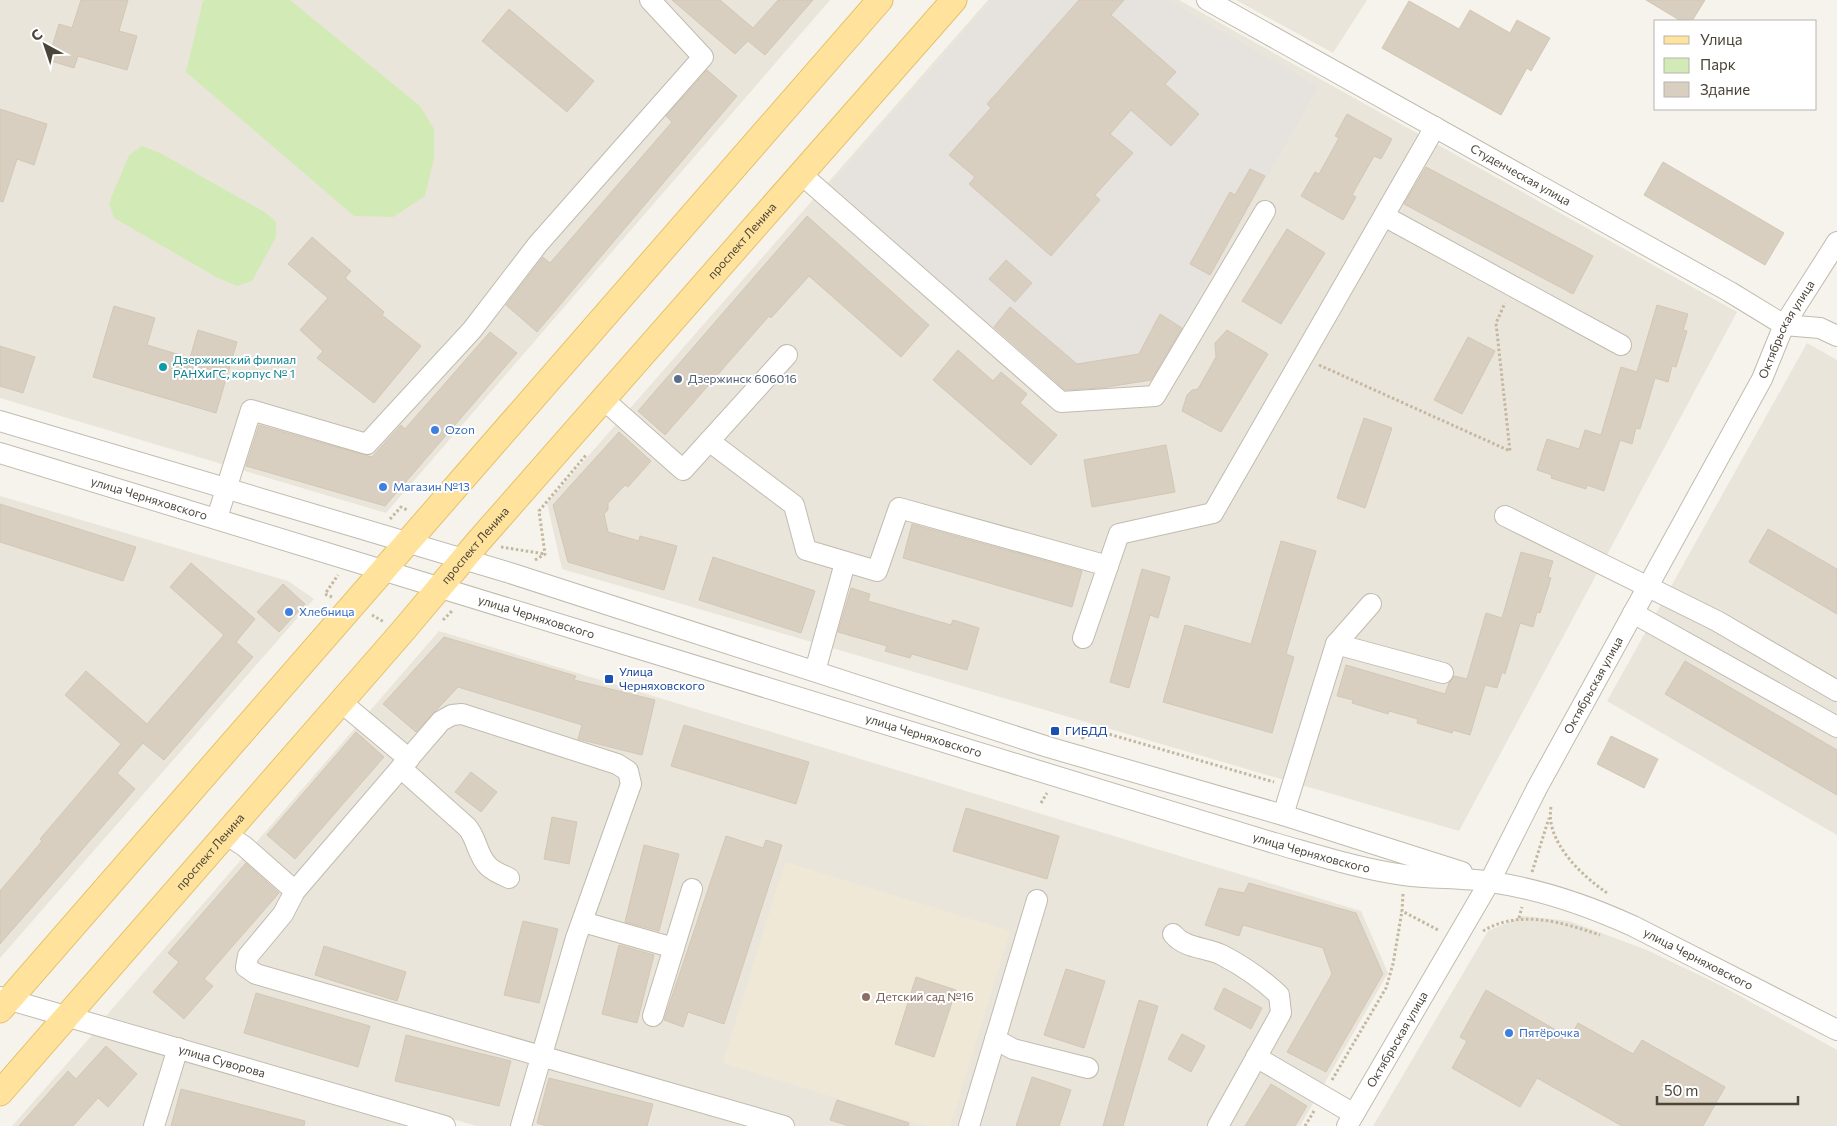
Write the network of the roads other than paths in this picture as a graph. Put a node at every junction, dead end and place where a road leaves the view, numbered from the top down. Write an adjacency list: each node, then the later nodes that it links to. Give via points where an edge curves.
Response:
1 (650, 0): 18 (street, via 703,57 538,244 472,330 367,444 251,410)
2 (880, 0): 21 (main road)
3 (954, 0): 6 (main road, проспект Ленина)
4 (1207, 0): 5 (street, Студенческая улица)
5 (1436, 127): 8 (street); 10 (street, Студенческая улица)
6 (801, 174): 7 (street, via 1061,402 1155,396); 14 (main road, проспект Ленина)
7 (1265, 211)
8 (1384, 216): 12 (street); 24 (street, via 1213,514 1119,534)
9 (1837, 242): 10 (street, Октябрьская улица)
10 (1784, 325): 11 (street, Студенческая улица, via 1820,328); 27 (street, Октябрьская улица, via 1762,379)
11 (1837, 336)
12 (1621, 345)
13 (787, 355): 16 (street)
14 (604, 400): 16 (street, via 683,470); 22 (main road, проспект Ленина)
15 (0, 421): 18 (street)
16 (709, 441): 23 (street, via 794,505 806,550)
17 (0, 453): 20 (street, улица Черняховского)
18 (227, 489): 20 (street); 21 (street)
19 (1505, 516): 27 (street)
20 (217, 518): 25 (street, улица Черняховского)
21 (408, 544): 22 (street); 25 (main road)
22 (463, 559): 26 (main road, проспект Ленина); 32 (street)
23 (845, 563): 24 (street, via 877,571 899,508); 32 (street)
24 (1108, 566): 30 (street)
25 (385, 569): 26 (street, улица Черняховского); 48 (main road)
26 (440, 587): 35 (main road, проспект Ленина); 41 (street, улица Черняховского, via 1274,843 1371,869)
27 (1647, 587): 29 (street, Октябрьская улица); 34 (street, via 1718,622)
28 (1371, 604): 31 (street)
29 (1633, 613): 36 (street); 41 (street, Октябрьская улица)
30 (1083, 638)
31 (1336, 644): 33 (street); 38 (street)
32 (815, 671): 38 (street, via 1048,747)
33 (1443, 673)
34 (1837, 691)
35 (341, 702): 37 (street); 39 (main road, проспект Ленина)
36 (1837, 728)
37 (405, 763): 40 (street, via 467,826 488,867); 43 (street); 45 (street, via 441,721 462,714 617,764 628,771 631,784)
38 (1283, 815): 41 (street)
39 (225, 834): 43 (street, via 244,846); 49 (main road, проспект Ленина)
40 (509, 878)
41 (1490, 881): 51 (street, улица Черняховского, via 1527,888 1605,914); 58 (street, Октябрьская улица)
42 (692, 889): 47 (street)
43 (295, 891): 54 (street, via 283,914 248,956 246,967 256,974)
44 (1037, 900): 52 (street)
45 (583, 922): 47 (street); 54 (street)
46 (1173, 934): 55 (street, via 1180,942 1221,954 1262,979 1279,995 1280,1013)
47 (674, 948): 50 (street)
48 (3, 1002): 49 (street, улица Суворова)
49 (67, 1016): 53 (street, улица Суворова); 57 (main road, проспект Ленина)
50 (653, 1016)
51 (1837, 1030)
52 (995, 1039): 56 (street, via 1013,1049); 63 (street)
53 (178, 1048): 59 (street, улица Суворова); 60 (street)
54 (542, 1054): 61 (street); 62 (street)
55 (1256, 1057): 58 (street, via 1323,1096); 64 (street)
56 (1088, 1068)
57 (0, 1093)
58 (1350, 1120)
59 (434, 1125)
60 (154, 1126)
61 (521, 1126)
62 (784, 1126)
63 (969, 1126)
64 (1218, 1126)

